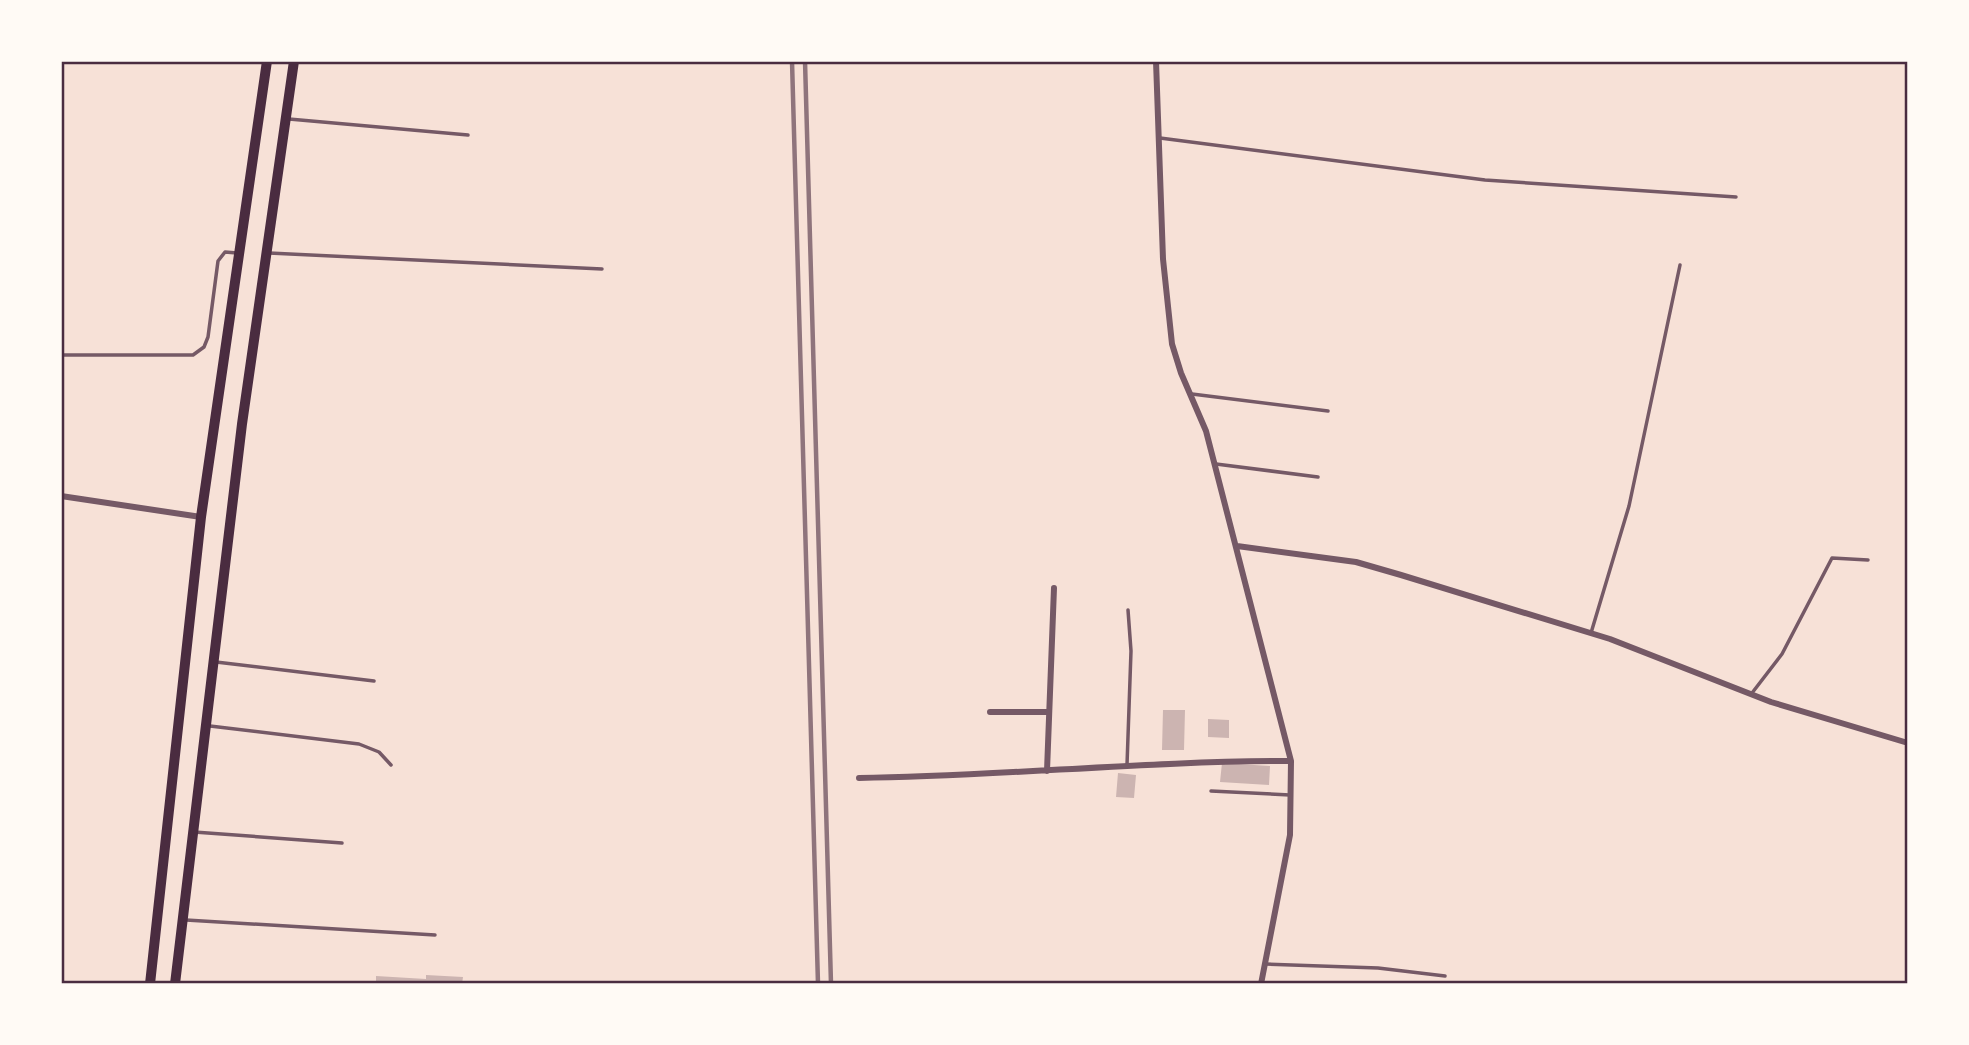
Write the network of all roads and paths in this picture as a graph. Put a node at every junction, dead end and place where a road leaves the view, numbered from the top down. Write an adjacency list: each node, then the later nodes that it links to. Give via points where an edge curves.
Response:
1 (267, 61): 8 (highway)
2 (294, 61): 4 (highway)
3 (1156, 61): 6 (street)
4 (285, 119): 5 (lane); 9 (highway)
5 (468, 135)
6 (1158, 138): 7 (lane, via 1485,180); 13 (street, via 1172,344)
7 (1736, 197)
8 (239, 253): 12 (lane, via 225,252 218,261 208,337 193,355); 18 (highway)
9 (266, 253): 11 (lane); 24 (highway)
10 (1680, 265): 23 (lane, via 1629,506)
11 (603, 269)
12 (61, 355)
13 (1192, 394): 14 (lane); 15 (street)
14 (1328, 411)
15 (1215, 464): 16 (lane); 19 (street)
16 (1318, 477)
17 (61, 496): 18 (street)
18 (202, 513): 44 (highway)
19 (1237, 546): 23 (street, via 1356,562); 31 (street)
20 (1868, 560): 26 (lane, via 1832,558 1782,654)
21 (1054, 588): 28 (street)
22 (1128, 610): 33 (lane, via 1132,651)
23 (1591, 633): 26 (street)
24 (213, 662): 25 (lane); 29 (highway)
25 (374, 681)
26 (1751, 694): 30 (street)
27 (990, 712): 28 (street)
28 (1049, 712): 34 (street)
29 (206, 725): 32 (lane, via 359,744 379,752); 38 (highway)
30 (1908, 743)
31 (1292, 761): 33 (street); 37 (street)
32 (391, 765)
33 (1127, 767): 34 (street)
34 (1047, 771): 35 (street)
35 (859, 778)
36 (1211, 791): 37 (lane)
37 (1292, 795): 42 (street, via 1290,835)
38 (193, 832): 39 (lane); 40 (highway)
39 (342, 843)
40 (183, 920): 41 (lane); 45 (highway)
41 (435, 935)
42 (1265, 964): 43 (lane); 46 (street)
43 (1446, 976)
44 (149, 984)
45 (175, 984)
46 (1261, 984)

